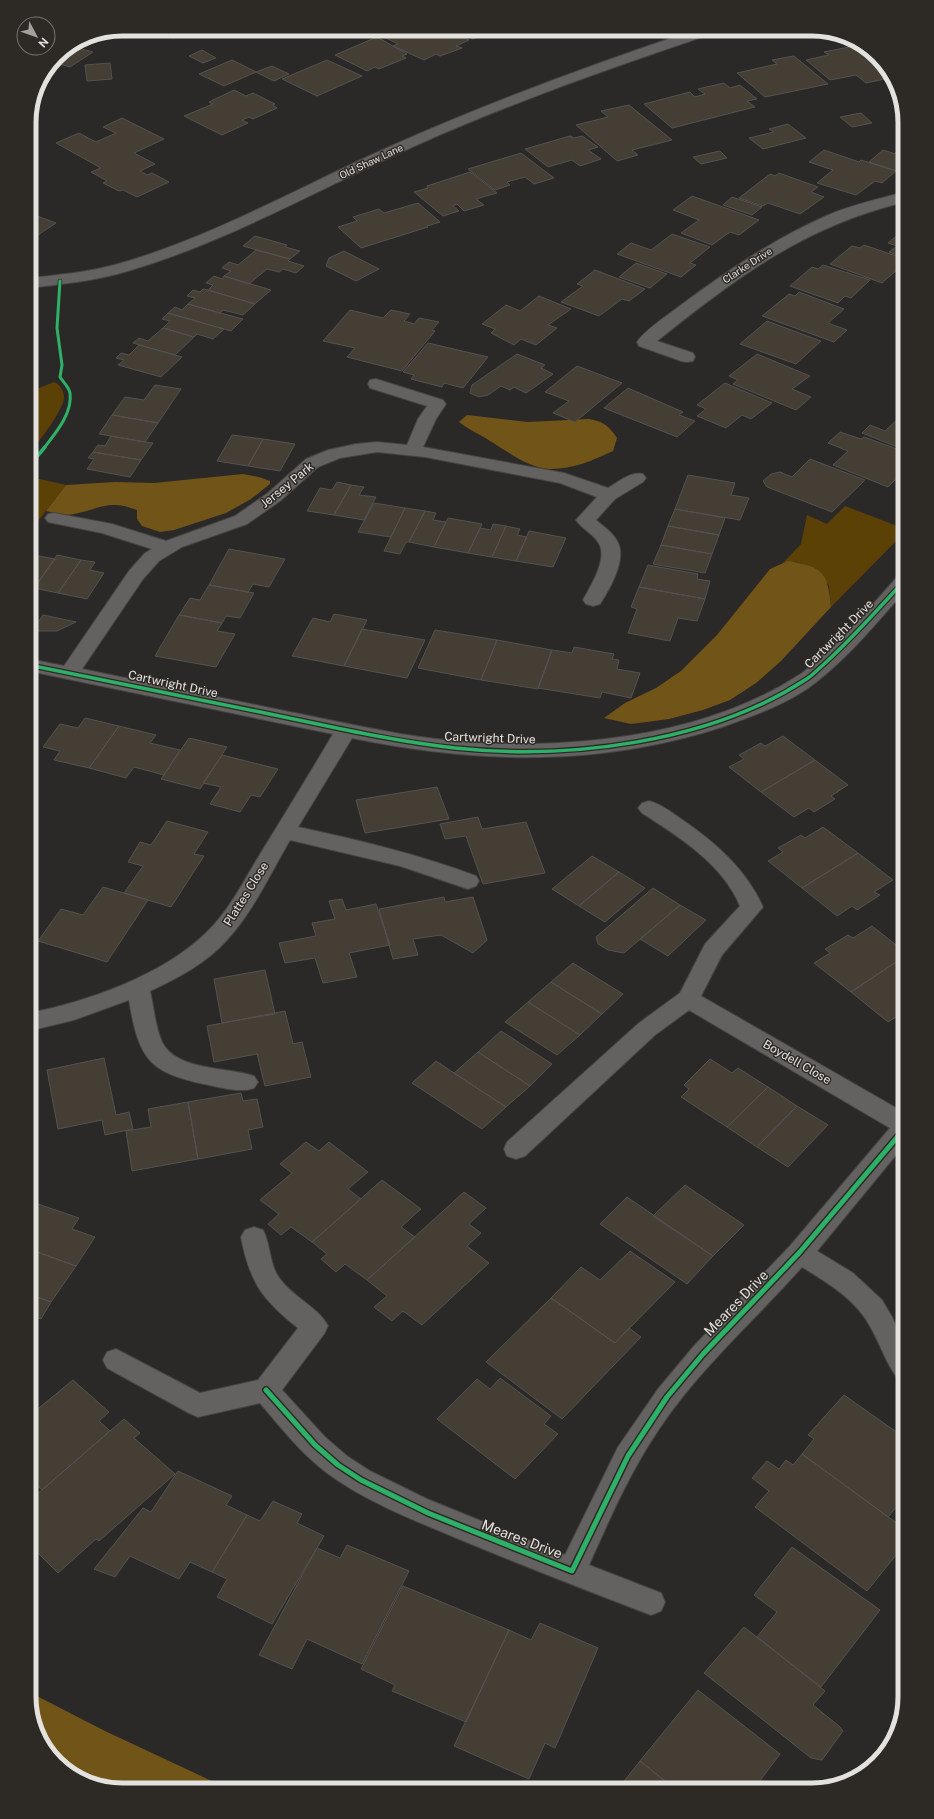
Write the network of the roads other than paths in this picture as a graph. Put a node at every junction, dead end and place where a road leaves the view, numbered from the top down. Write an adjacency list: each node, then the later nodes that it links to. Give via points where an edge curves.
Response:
1 (692, 36): 3 (street, Old Shaw Lane, via 522,96 374,159 240,224 166,253 93,276)
2 (898, 199): 4 (street, Clarke Drive, via 869,206 796,235 719,284 644,342)
3 (36, 282)
4 (687, 357)
5 (376, 384): 6 (street, via 437,404)
6 (413, 450): 8 (street, Jersey Park, via 564,478); 10 (street, Jersey Park, via 362,448 322,458 241,520)
7 (637, 478): 8 (street)
8 (609, 495): 12 (street, via 585,520 607,539 610,546 609,564)
9 (54, 518): 10 (street, via 106,528)
10 (166, 547): 14 (street, Jersey Park, via 152,557 136,575)
11 (898, 589): 15 (street, Cartwright Drive, via 846,644 808,678 773,700 695,728 625,742 565,749 509,751 401,741)
12 (593, 600)
13 (36, 666): 14 (street, Cartwright Drive)
14 (70, 673): 15 (street, Cartwright Drive)
15 (346, 730): 17 (street, Plattes Close)
16 (649, 808): 20 (street, via 686,832 720,862 750,900 752,907 713,950)
17 (285, 832): 18 (street, via 368,849 433,867); 19 (street, Plattes Close, via 226,928 209,945 188,960)
18 (468, 881)
19 (138, 986): 21 (street, Plattes Close, via 78,1010); 22 (street, via 148,1032 160,1058 174,1066 202,1075)
20 (688, 999): 23 (street, Boydell Close); 25 (street, via 647,1029)
21 (36, 1021)
22 (246, 1082)
23 (898, 1123)
24 (898, 1135): 27 (street, Meares Drive)
25 (516, 1149)
26 (254, 1237): 30 (street, via 260,1264 268,1282 284,1301 315,1326)
27 (799, 1253): 28 (street, via 853,1286 870,1302); 31 (street, Meares Drive, via 692,1364 650,1421 610,1491)
28 (898, 1359)
29 (116, 1360): 30 (street, via 198,1405)
30 (266, 1390): 31 (street, Meares Drive, via 295,1425 349,1473 386,1494 424,1511 505,1546)
31 (572, 1571): 32 (street, Meares Drive)
32 (651, 1602)

